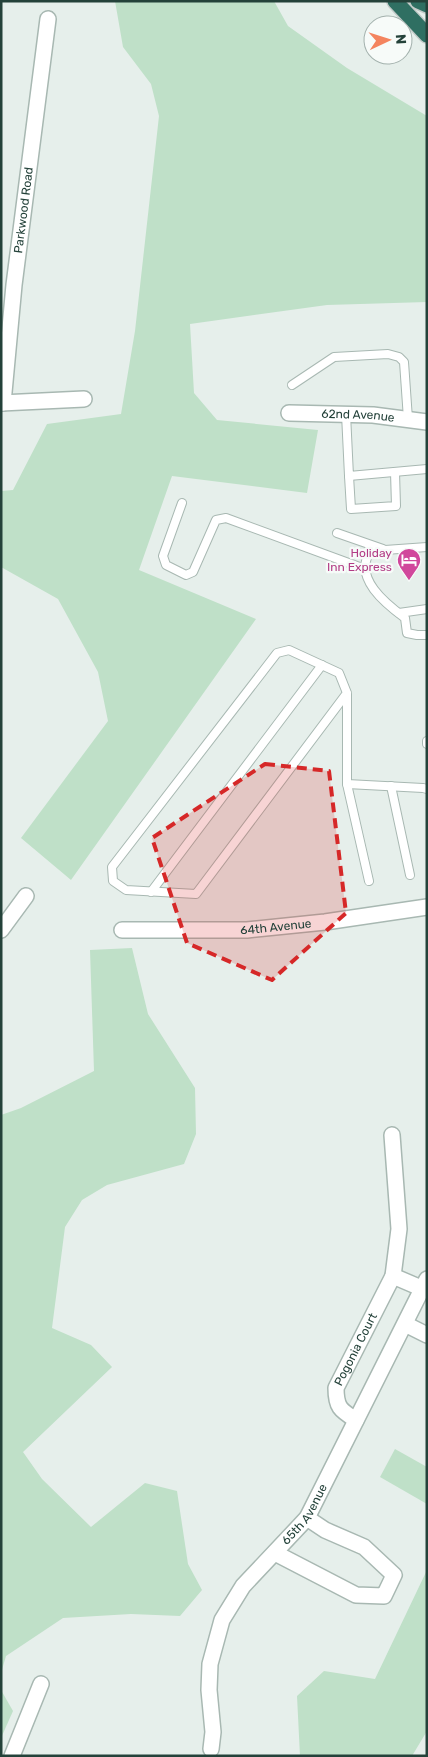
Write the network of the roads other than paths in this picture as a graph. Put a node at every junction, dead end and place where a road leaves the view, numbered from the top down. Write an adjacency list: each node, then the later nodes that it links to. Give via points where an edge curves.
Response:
1 (395, 1): 5 (highway)
2 (418, 1): 3 (highway)
3 (427, 5)
4 (48, 19): 8 (street, Parkwood Road)
5 (427, 35)
6 (292, 386): 11 (lane, via 334,357 388,354 399,357 404,362)
7 (84, 399): 8 (street)
8 (2, 403)
9 (289, 413): 10 (street, 62nd Avenue)
10 (346, 414): 11 (street, 62nd Avenue); 15 (lane)
11 (408, 419): 12 (street, 62nd Avenue)
12 (427, 422)
13 (427, 469): 14 (lane)
14 (395, 472): 15 (lane); 15 (lane, via 396,506 352,510)
15 (349, 476)
16 (182, 503): 20 (lane, via 163,556 166,565 186,575 193,572 216,520 226,518)
17 (337, 533): 19 (lane)
18 (427, 547): 19 (lane)
19 (385, 550): 20 (lane, via 370,552)
20 (365, 569): 22 (lane, via 367,581)
21 (427, 609): 22 (lane)
22 (399, 613): 23 (lane, via 405,618 407,633)
23 (427, 635)
24 (322, 665): 25 (lane, via 339,673); 31 (lane); 31 (lane, via 289,650 277,653 112,867 113,881 126,890)
25 (346, 693): 26 (lane); 31 (lane, via 196,894)
26 (348, 784): 27 (lane); 30 (lane)
27 (391, 786): 28 (lane); 29 (lane)
28 (427, 789)
29 (410, 875)
30 (369, 881)
31 (151, 892)
32 (26, 896): 34 (street)
33 (427, 907): 35 (street, 64th Avenue, via 257,929)
34 (1, 930)
35 (122, 930)
36 (392, 1135): 37 (street, Pogonia Court, via 400,1229)
37 (394, 1276): 38 (street); 41 (street, Pogonia Court, via 336,1388 336,1402 343,1412)
38 (424, 1284): 39 (street, 65th Avenue)
39 (405, 1324): 40 (street); 41 (street, 65th Avenue)
40 (427, 1335)
41 (356, 1420): 42 (street, 65th Avenue)
42 (307, 1518): 43 (street, 65th Avenue); 43 (street, via 325,1530 364,1547 394,1575 384,1596 356,1595)
43 (275, 1553): 45 (street, 65th Avenue, via 243,1586 222,1620 210,1664)
44 (41, 1684): 46 (street)
45 (211, 1748)
46 (12, 1756)

